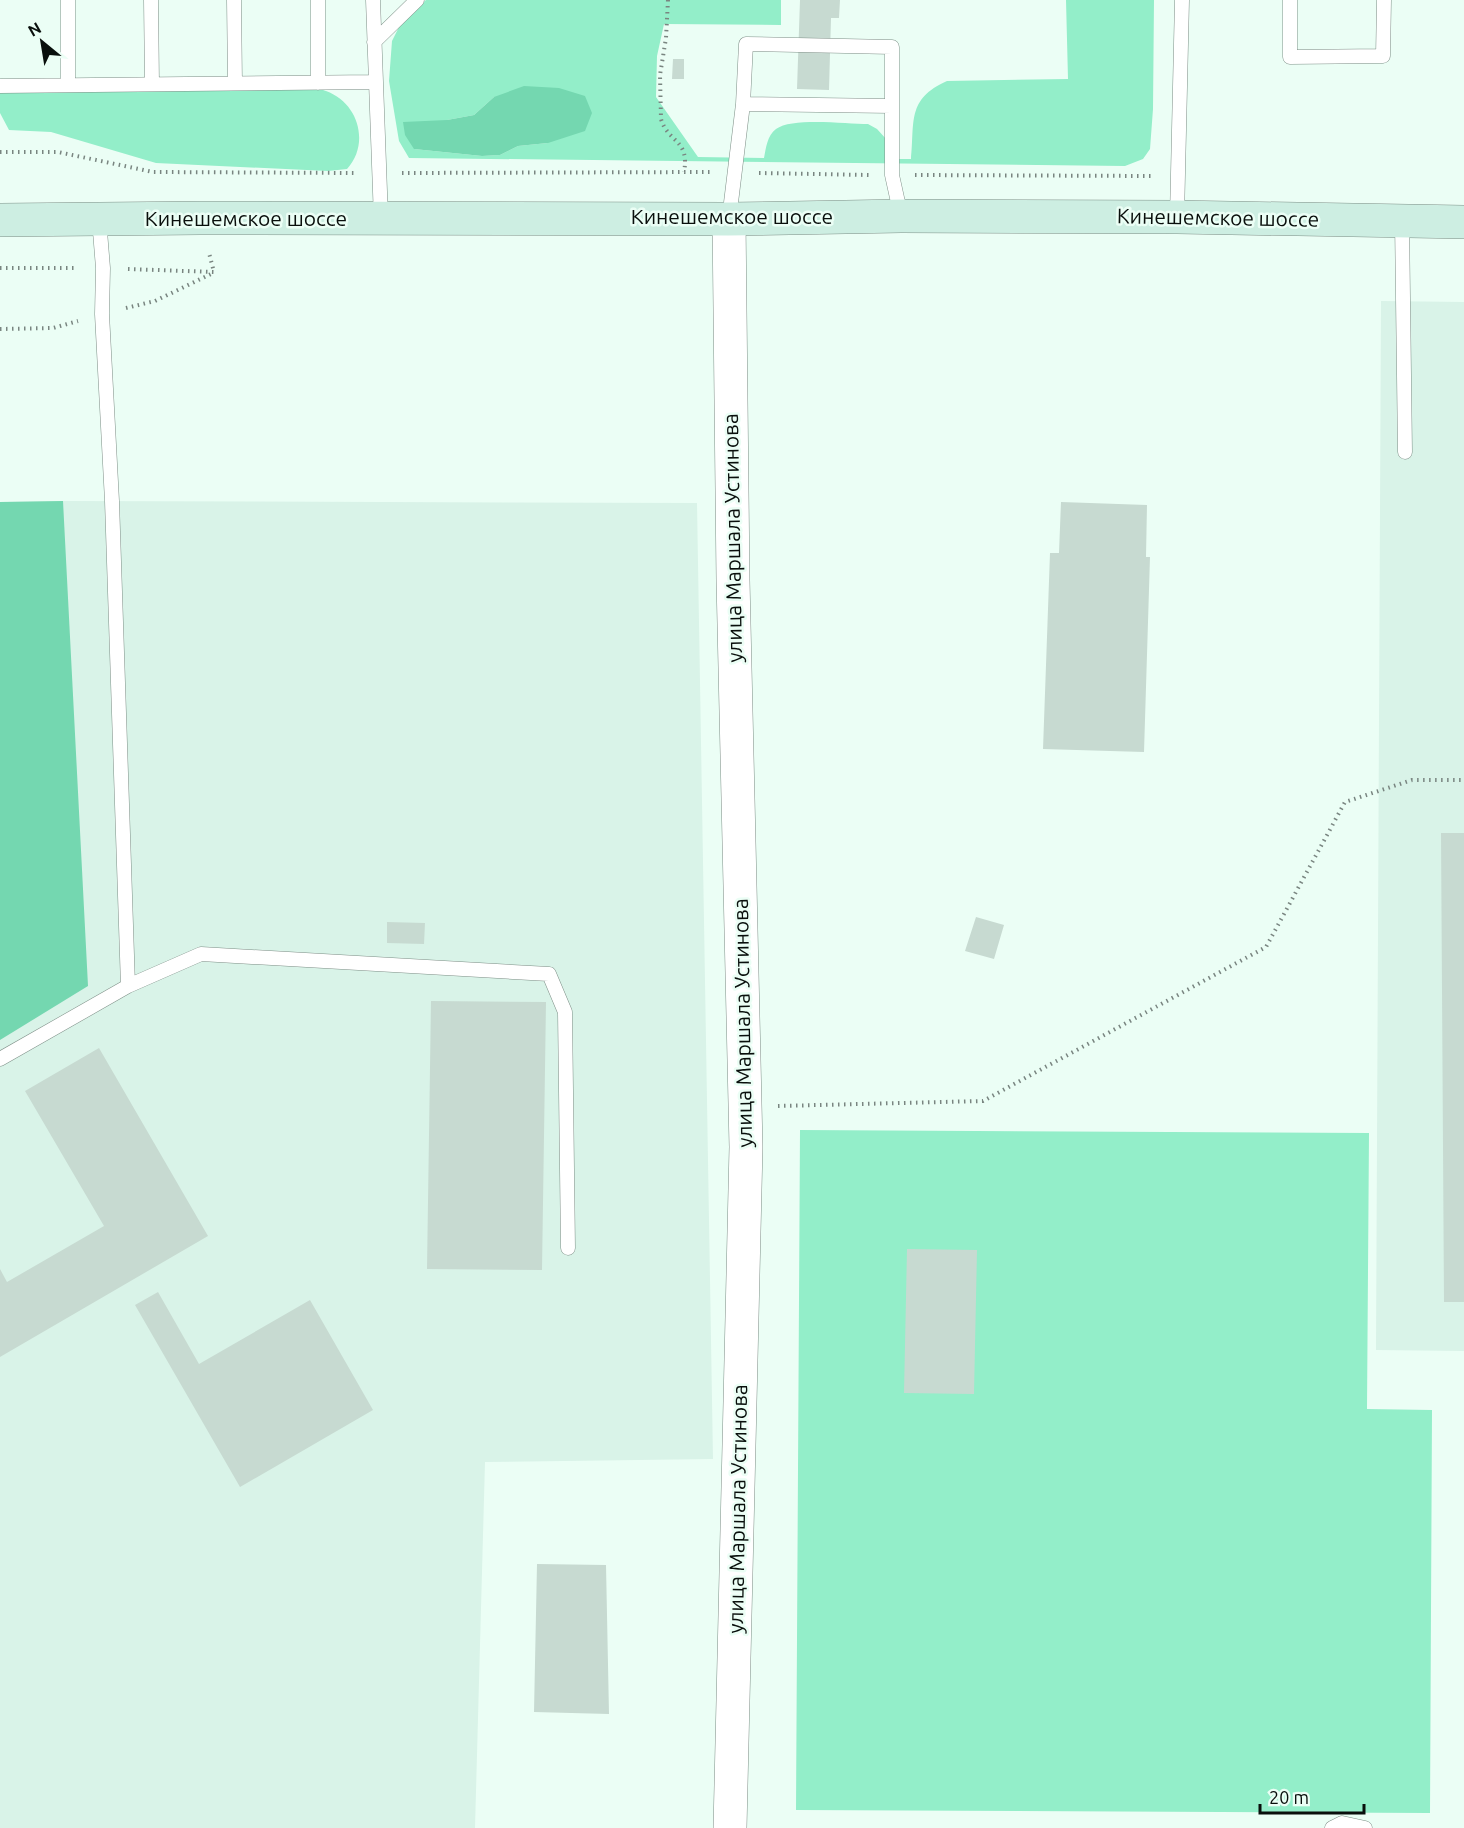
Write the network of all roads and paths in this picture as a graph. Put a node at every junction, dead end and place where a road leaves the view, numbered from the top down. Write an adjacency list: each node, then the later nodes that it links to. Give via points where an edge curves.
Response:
1 (68, 0): 16 (lane)
2 (151, 0): 15 (lane)
3 (234, 0): 13 (lane)
4 (318, 0): 14 (lane)
5 (373, 0): 11 (lane)
6 (417, 0): 11 (lane)
7 (668, 0): 21 (path, via 660,75 661,119 685,152)
8 (1182, 0): 25 (lane)
9 (1290, 0): 10 (lane, via 1290,57 1383,56)
10 (1384, 0)
11 (374, 42): 12 (lane)
12 (375, 82): 14 (lane); 22 (lane)
13 (235, 83): 14 (lane); 15 (lane)
14 (318, 83)
15 (152, 84): 16 (lane)
16 (68, 85): 17 (lane)
17 (0, 86)
18 (743, 104): 19 (lane); 19 (lane, via 746,44 892,46); 23 (lane)
19 (892, 106): 24 (lane)
20 (0, 152): 22 (path, via 57,152 153,172)
21 (684, 172): 22 (path); 23 (path)
22 (379, 173): 29 (lane)
23 (736, 173): 24 (path); 30 (lane)
24 (892, 175): 25 (path); 26 (lane)
25 (1179, 176): 27 (lane)
26 (901, 216): 27 (main road, Кинешемское шоссе); 30 (main road, Кинешемское шоссе)
27 (1177, 217): 32 (main road, Кинешемское шоссе)
28 (99, 219): 29 (main road, Кинешемское шоссе); 31 (main road, Кинешемское шоссе); 36 (lane)
29 (381, 219): 30 (main road, Кинешемское шоссе)
30 (729, 219): 38 (street, улица Маршала Устинова)
31 (0, 220)
32 (1402, 221): 33 (main road, Кинешемское шоссе); 34 (lane)
33 (1464, 222)
34 (1405, 453)
35 (1464, 780): 38 (path, via 1412,780 1345,802 1266,947 983,1101)
36 (128, 986): 37 (lane); 39 (lane, via 201,954 549,974 566,1012)
37 (0, 1059)
38 (745, 1107): 40 (street, улица Маршала Устинова)
39 (568, 1248)
40 (730, 1828)
41 (1332, 1828): 42 (lane, via 1342,1822)
42 (1365, 1828)

